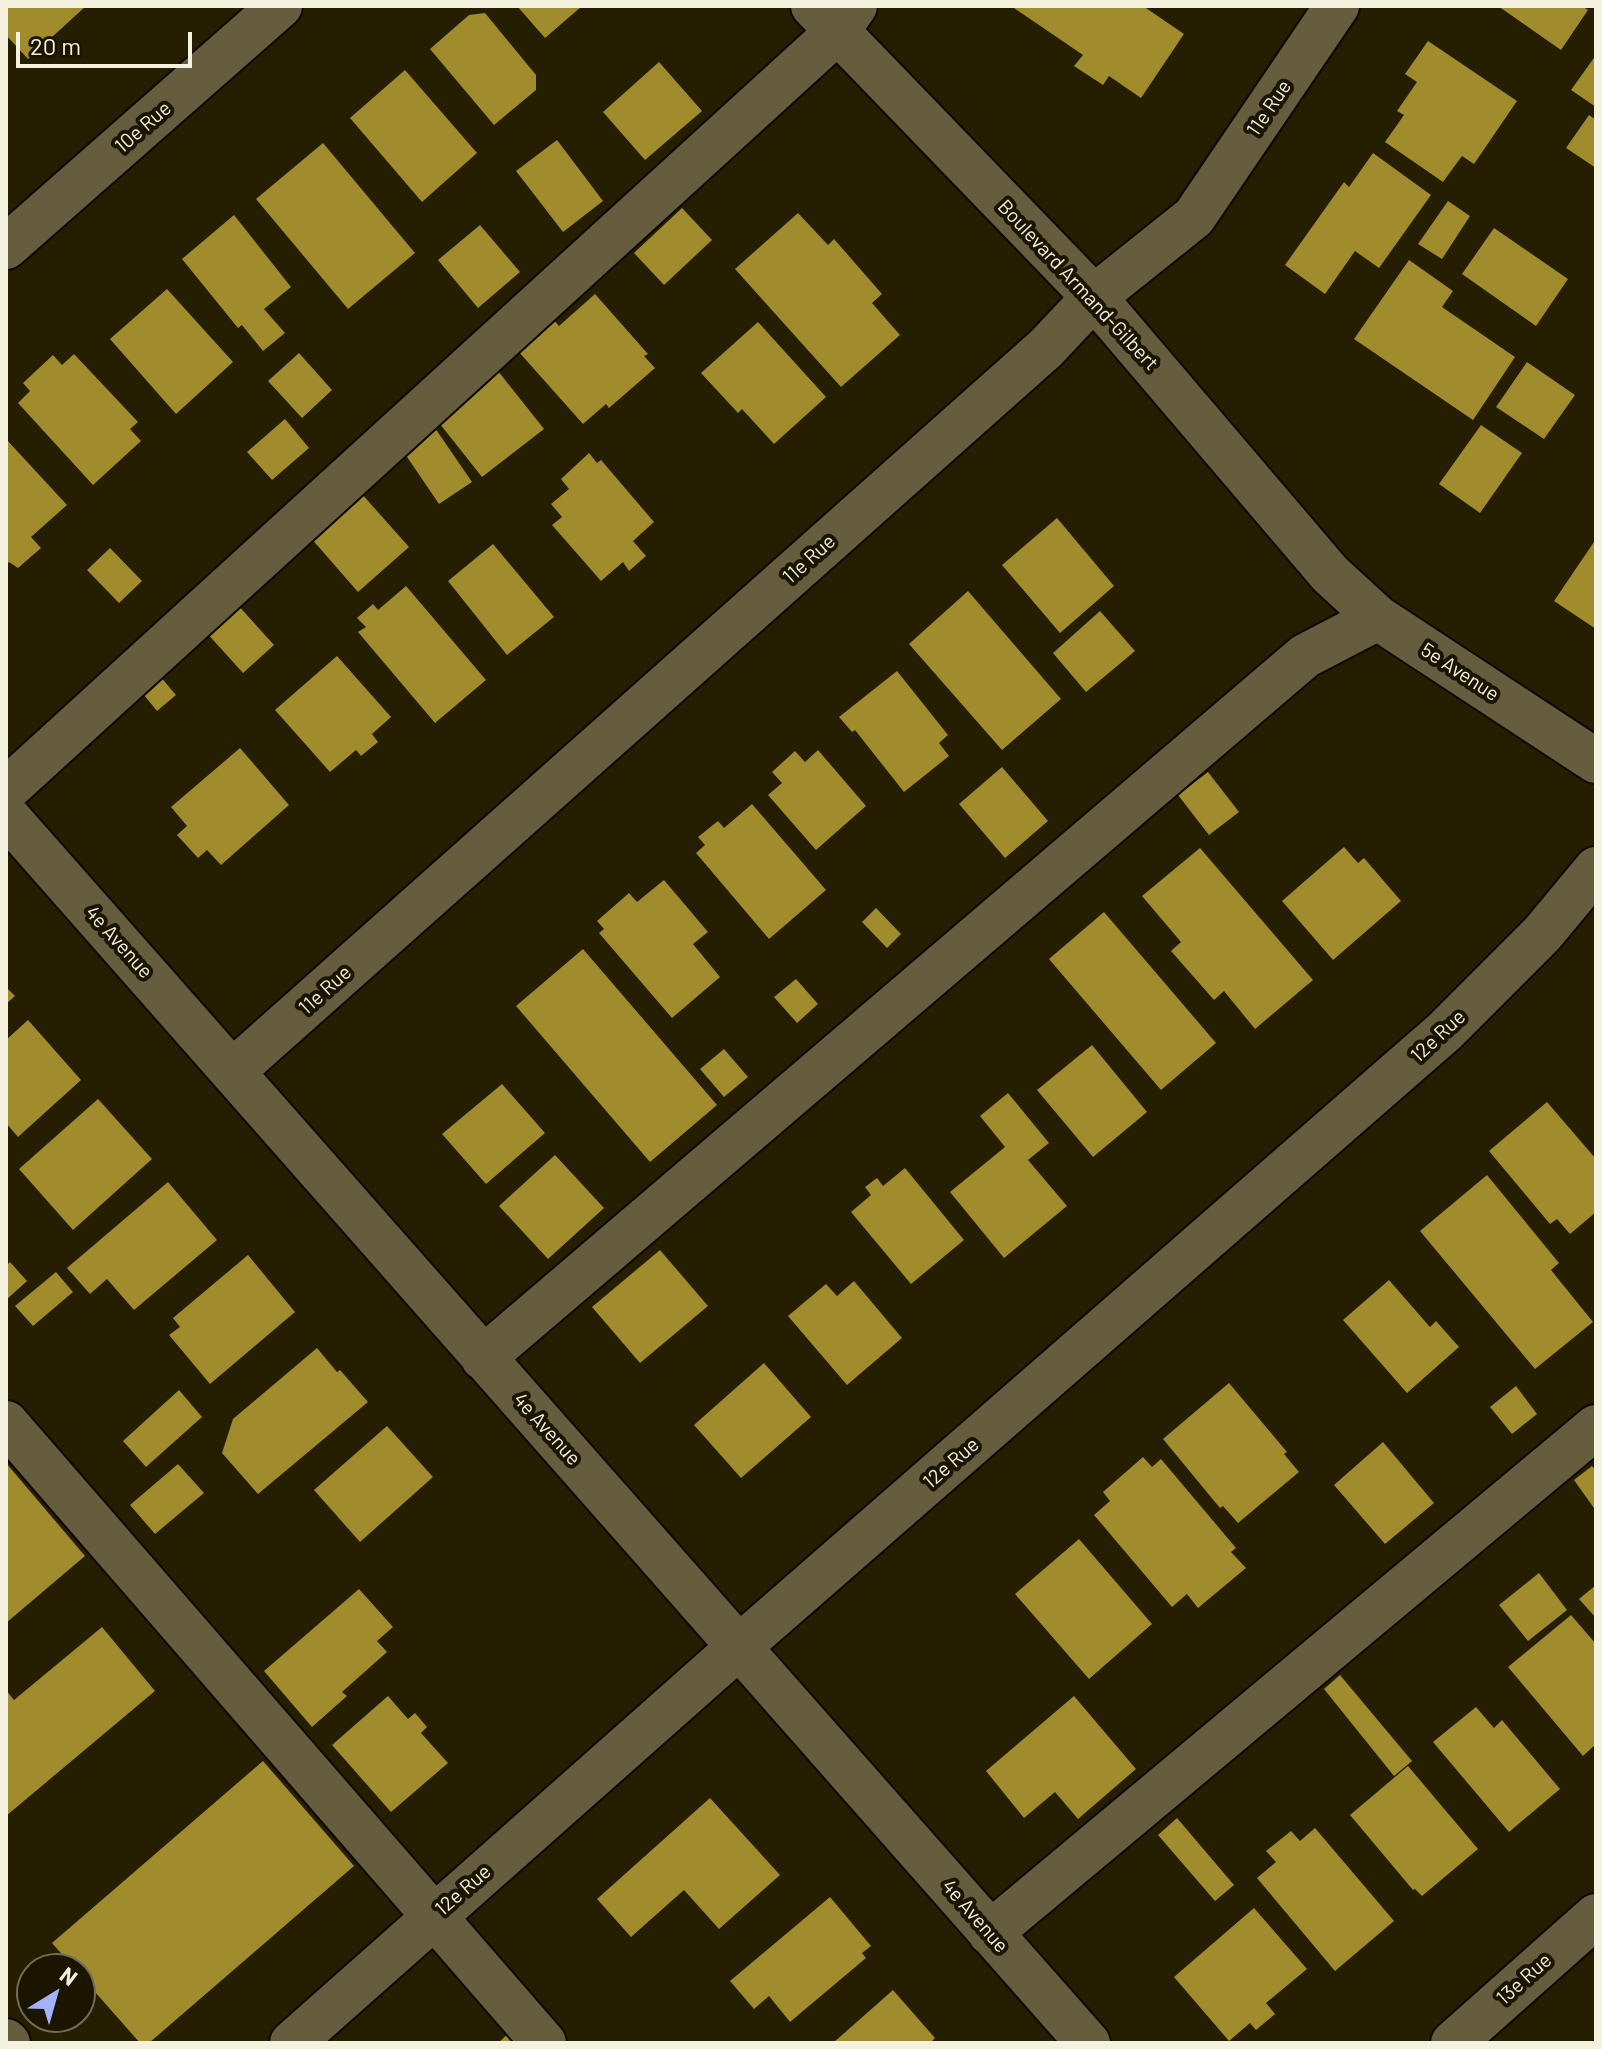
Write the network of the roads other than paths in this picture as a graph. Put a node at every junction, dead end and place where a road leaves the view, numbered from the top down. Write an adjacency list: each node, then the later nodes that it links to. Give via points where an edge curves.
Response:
1 (280, 6): 4 (street, 10e Rue)
2 (1337, 6): 5 (street, 11e Rue, via 1194,217)
3 (835, 15): 5 (street, Boulevard Armand-Gilbert); 9 (street)
4 (6, 247)
5 (1094, 297): 6 (street, Boulevard Armand-Gilbert); 12 (street, 11e Rue, via 1046,348)
6 (1330, 574): 7 (street, 5e Avenue)
7 (1378, 618): 8 (street, 5e Avenue); 13 (street, via 1305,656)
8 (1596, 761)
9 (6, 790)
10 (6, 815): 12 (street, 4e Avenue)
11 (1596, 869): 16 (street, 12e Rue, via 1542,934 1445,1031)
12 (233, 1071): 13 (street, 4e Avenue)
13 (483, 1358): 16 (street, 4e Avenue)
14 (6, 1423): 17 (street)
15 (1596, 1427): 19 (street)
16 (740, 1646): 17 (street, 12e Rue); 19 (street, 4e Avenue)
17 (434, 1916): 20 (street, 12e Rue); 21 (street)
18 (1596, 1916): 23 (street, 13e Rue)
19 (990, 1933): 22 (street, 4e Avenue)
20 (292, 2043)
21 (544, 2043)
22 (1088, 2043)
23 (1453, 2043)

